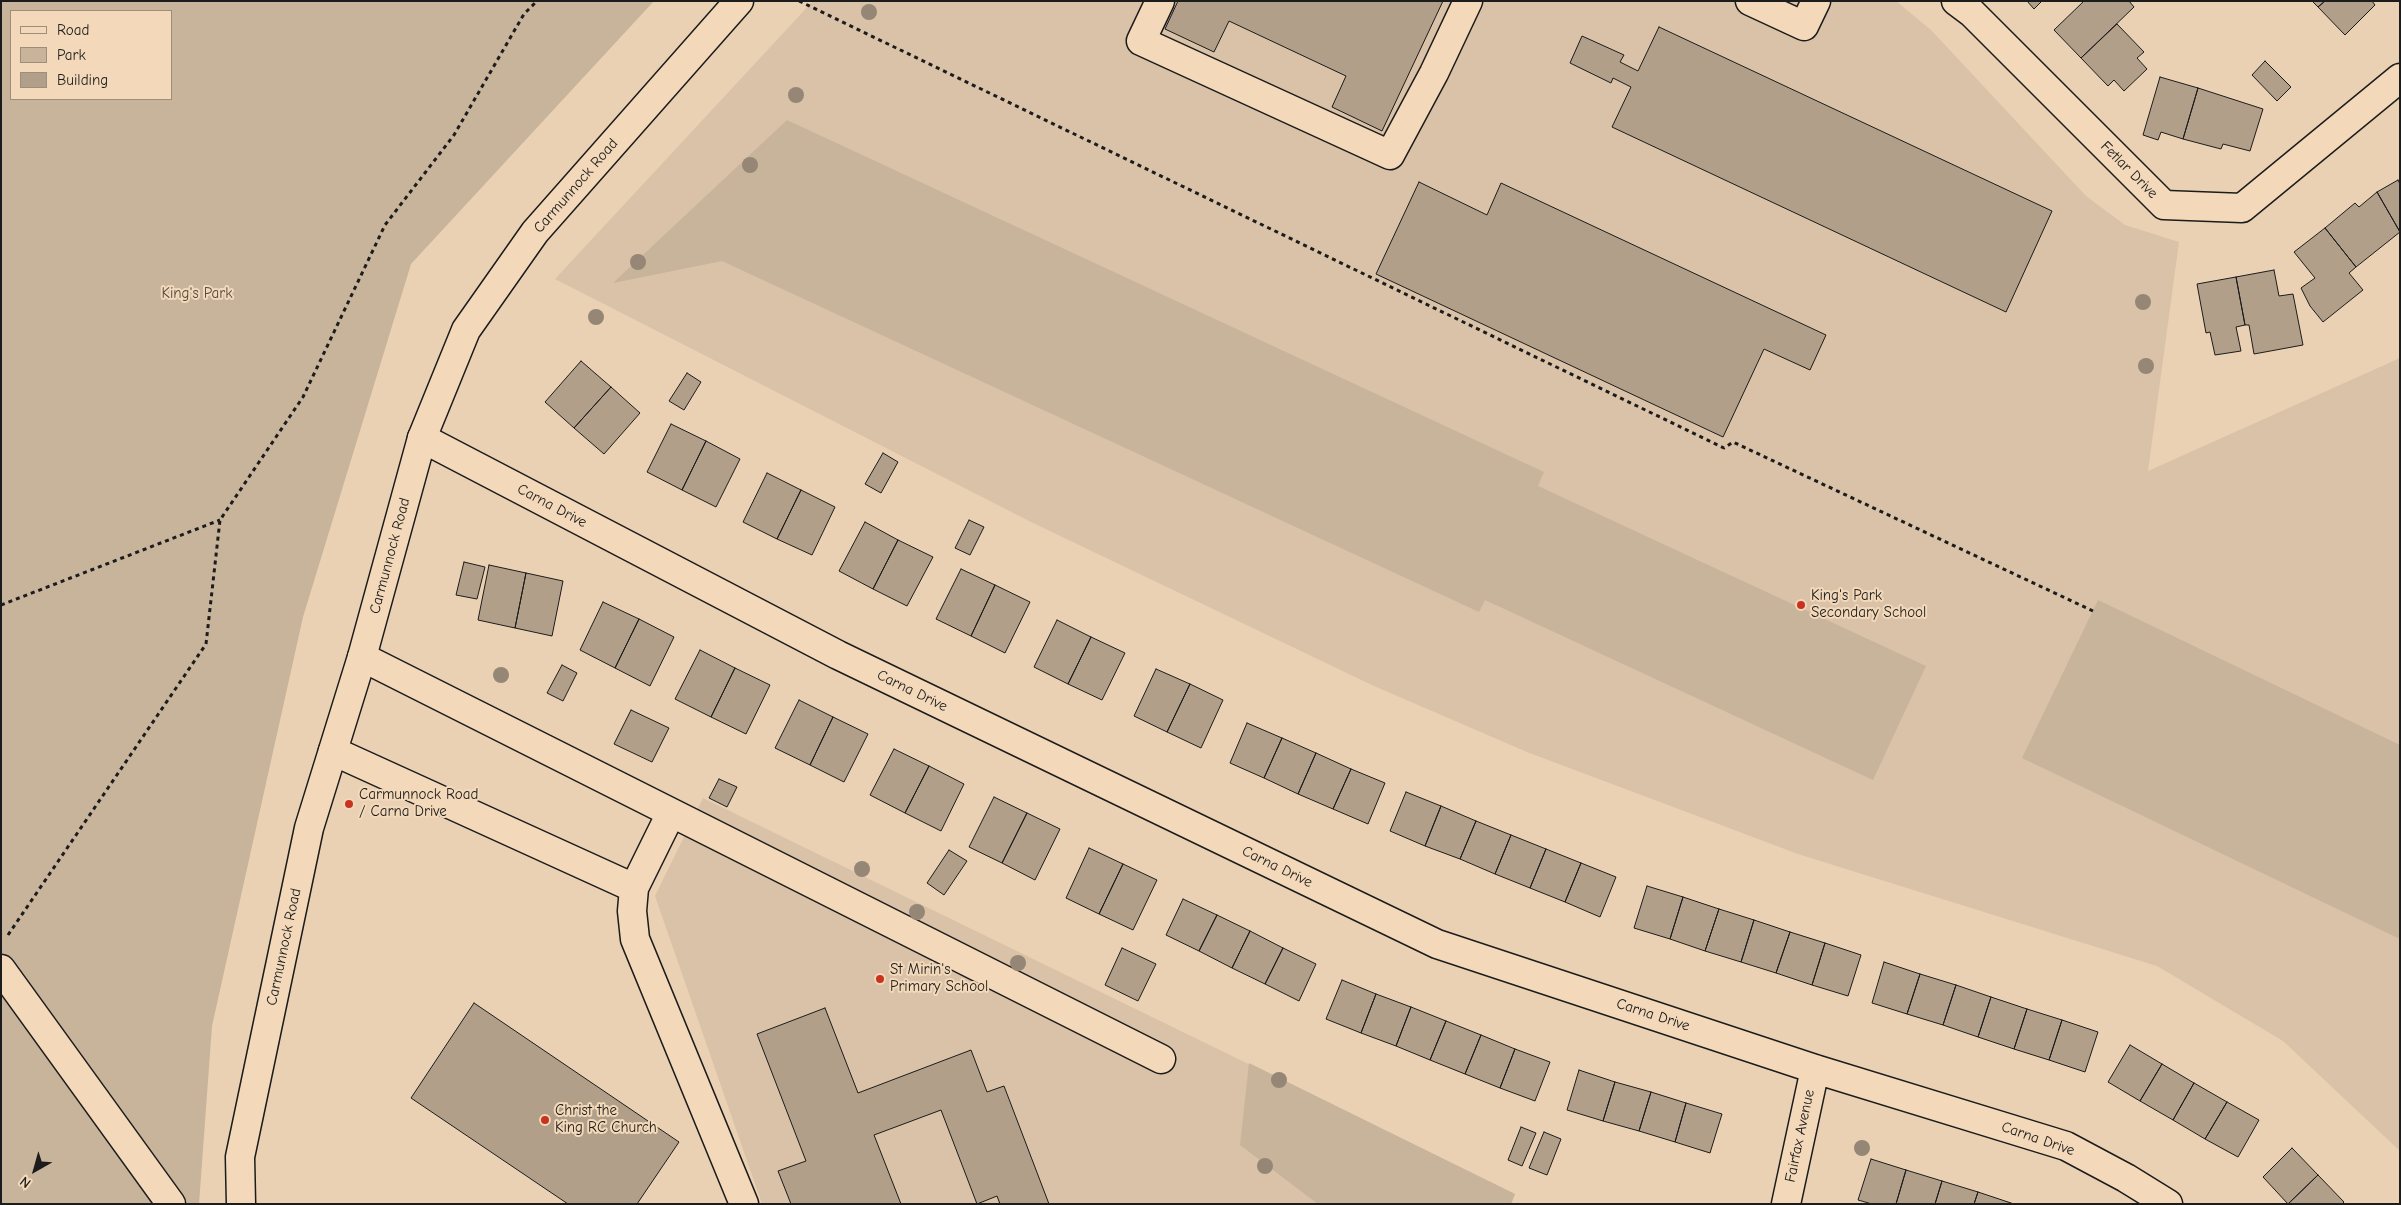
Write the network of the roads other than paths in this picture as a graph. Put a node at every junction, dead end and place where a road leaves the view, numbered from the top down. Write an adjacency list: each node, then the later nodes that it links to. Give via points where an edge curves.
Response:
1 (739, 1): 8 (street, Carmunnock Road, via 535,232 466,330)
2 (1160, 1): 3 (street, via 1141,41 1390,155)
3 (1468, 1)
4 (1750, 1): 5 (street, via 1804,26)
5 (1816, 1)
6 (1956, 1): 7 (street, Fetlar Drive, via 1972,13 2164,206 2242,208)
7 (2400, 78)
8 (422, 438): 9 (street, Carmunnock Road); 15 (street, Carna Drive, via 838,655 1437,944)
9 (362, 657): 10 (street, Carmunnock Road); 11 (street)
10 (333, 751): 12 (street); 17 (street, Carmunnock Road, via 309,828 240,1157)
11 (671, 813): 12 (street); 14 (street)
12 (634, 888): 18 (street, via 634,939)
13 (1, 969): 16 (street)
14 (1161, 1059)
15 (1815, 1069): 19 (street, Fairfax Avenue); 20 (street, Carna Drive, via 2066,1146)
16 (171, 1204)
17 (241, 1204)
18 (744, 1204)
19 (1786, 1204)
20 (2168, 1204)

